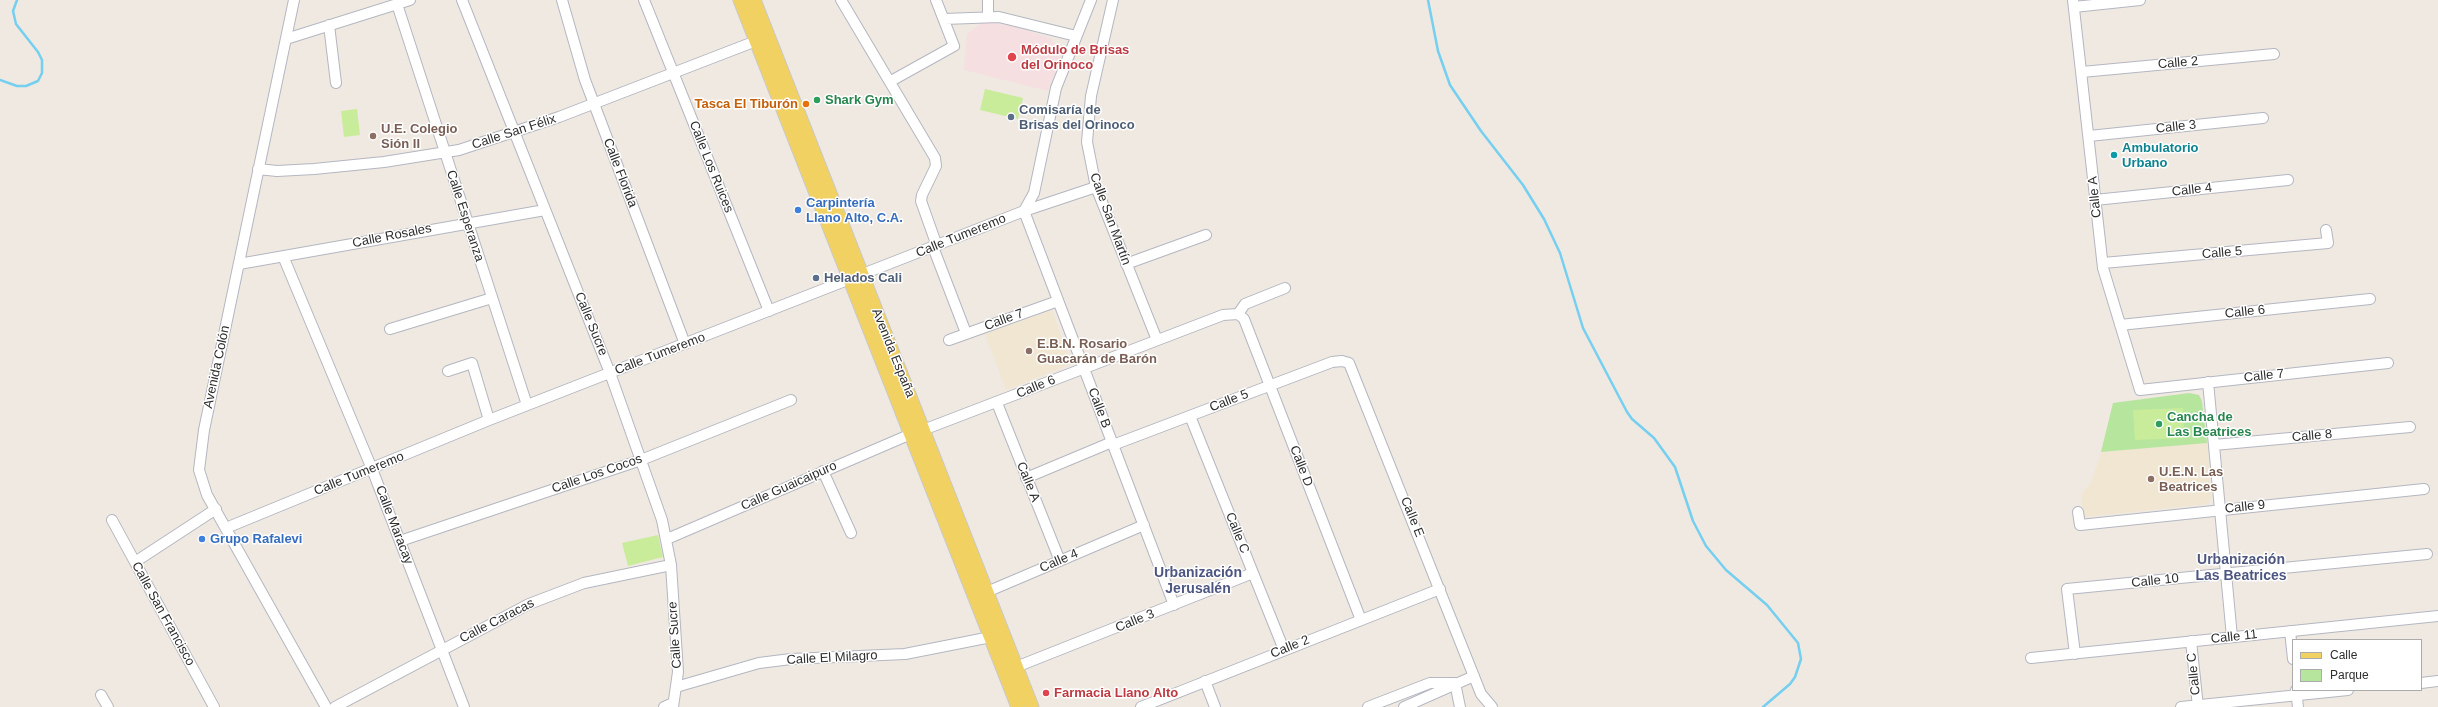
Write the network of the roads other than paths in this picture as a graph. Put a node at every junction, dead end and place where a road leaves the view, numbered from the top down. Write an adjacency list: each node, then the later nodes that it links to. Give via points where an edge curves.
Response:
1 (294, 0): 20 (street, Avenida Colón)
2 (410, 0): 14 (street)
3 (462, 0): 29 (street, Calle Sucre)
4 (562, 0): 27 (street, Calle Florida, via 579,63)
5 (644, 0): 24 (street, Calle Los Ruices)
6 (740, 0): 21 (main road, Avenida España)
7 (754, 0): 46 (main road, Avenida España)
8 (842, 0): 25 (street)
9 (936, 0): 17 (street)
10 (988, 0): 16 (street)
11 (1091, 0): 19 (street)
12 (1113, 0): 34 (street, Calle San Martín, via 1088,117 1087,142)
13 (2140, 0): 15 (street)
14 (397, 4): 18 (street); 31 (street, Calle Esperanza)
15 (2074, 4): 23 (street, Calle A)
16 (988, 16): 17 (street); 19 (street, via 1029,23)
17 (944, 19): 25 (street, via 954,46)
18 (329, 25): 20 (street); 26 (street)
19 (1076, 36): 37 (street, via 1056,88 1034,193)
20 (286, 39): 32 (street, Avenida Colón)
21 (756, 41): 24 (street, Calle San Félix); 46 (main road, Avenida España)
22 (2274, 54): 23 (street, Calle 2)
23 (2082, 72): 30 (street, Calle A)
24 (673, 74): 27 (street, Calle San Félix); 51 (street, Calle Los Ruices)
25 (890, 81): 41 (street, via 936,161 922,201)
26 (336, 83)
27 (594, 104): 29 (street, Calle San Félix); 58 (street, Calle Florida)
28 (2263, 118): 30 (street, Calle 3)
29 (514, 133): 31 (street, Calle San Félix); 36 (street, Calle Sucre)
30 (2089, 136): 35 (street, Calle A)
31 (444, 153): 32 (street, Calle San Félix, via 314,169); 38 (street, Calle Esperanza)
32 (258, 169): 43 (street, Avenida Colón)
33 (2288, 180): 35 (street, Calle 4)
34 (1096, 187): 37 (street, Calle Tumeremo); 44 (street, Calle San Martín)
35 (2095, 200): 45 (street, Calle A)
36 (545, 210): 38 (street, Calle Rosales); 63 (street, Calle Sucre)
37 (1024, 211): 41 (street, Calle Tumeremo); 50 (street, Calle B)
38 (467, 223): 42 (street, Calle Rosales); 48 (street, Calle Esperanza)
39 (2326, 230): 45 (street, Calle 5, via 2328,243)
40 (1206, 235): 44 (street)
41 (935, 246): 46 (street, Calle Tumeremo); 55 (street)
42 (283, 256): 43 (street, Calle Rosales); 77 (street, Calle Maracay)
43 (239, 264): 81 (street, Avenida Colón, via 199,461 200,478)
44 (1126, 264): 57 (street, Calle San Martín)
45 (2103, 264): 53 (street, Calle A)
46 (856, 278): 51 (street, Calle Tumeremo); 73 (main road, Avenida España)
47 (1285, 288): 52 (street, via 1245,304)
48 (492, 298): 54 (street); 69 (street, Calle Esperanza)
49 (2370, 299): 53 (street, Calle 6)
50 (1058, 301): 55 (street, Calle 7); 61 (street, Calle B)
51 (769, 311): 58 (street, Calle Tumeremo)
52 (1238, 314): 57 (street, Calle 6, via 1223,315); 65 (street, Calle D, via 1244,320)
53 (2120, 325): 66 (street, Calle A)
54 (390, 329)
55 (966, 334): 56 (street, Calle 7)
56 (949, 340)
57 (1157, 340): 61 (street, Calle 6)
58 (685, 344): 63 (street, Calle Tumeremo)
59 (1346, 361): 65 (street, Calle 5, via 1332,362); 96 (street, Calle E, via 1352,368)
60 (2388, 363): 64 (street, Calle 7)
61 (1084, 368): 68 (street, Calle 6); 74 (street, Calle B)
62 (448, 371): 71 (street, via 472,363)
63 (610, 373): 69 (street, Calle Tumeremo); 76 (street, Calle Sucre)
64 (2208, 382): 66 (street, Calle 7); 75 (street)
65 (1270, 386): 70 (street, Calle 5); 100 (street, Calle D)
66 (2140, 390)
67 (791, 400): 76 (street, Calle Los Cocos)
68 (996, 403): 73 (street, Calle 6); 79 (street, Calle A)
69 (527, 405): 71 (street, Calle Tumeremo)
70 (1190, 416): 74 (street, Calle 5); 94 (street, Calle C)
71 (489, 420): 77 (street, Calle Tumeremo)
72 (2410, 427): 75 (street, Calle 8)
73 (917, 432): 78 (street, Calle Guaicaipuro); 97 (main road, Avenida España)
74 (1112, 443): 79 (street, Calle 5); 85 (street, Calle B)
75 (2214, 445): 82 (street)
76 (641, 460): 88 (street, Calle Sucre); 89 (street, Calle Los Cocos)
77 (372, 468): 86 (street, Calle Tumeremo); 89 (street, Calle Maracay)
78 (824, 471): 87 (street); 88 (street, Calle Guaicaipuro)
79 (1026, 478): 91 (street, Calle A)
80 (2424, 489): 82 (street, Calle 9)
81 (216, 509): 86 (street, Avenida Colón); 92 (street)
82 (2220, 509): 83 (street, Calle 9, via 2080,525); 95 (street)
83 (2078, 512)
84 (112, 520): 92 (street, Calle San Francisco)
85 (1144, 525): 91 (street, Calle 4); 98 (street, Calle B)
86 (226, 528): 124 (street, Avenida Colón)
87 (851, 533)
88 (667, 539): 93 (street, Calle Sucre)
89 (400, 541): 105 (street, Calle Maracay)
90 (2427, 554): 95 (street, Calle 10)
91 (1060, 561): 97 (street, Calle 4)
92 (135, 562): 123 (street, Calle San Francisco)
93 (671, 565): 105 (street, Calle Caracas, via 584,583 555,593 520,608); 116 (street, Calle Sucre, via 678,672)
94 (1253, 573): 98 (street, Calle 3); 106 (street, Calle C)
95 (2226, 573): 103 (street); 108 (street, Calle 10, via 2068,589)
96 (1440, 589): 100 (street, Calle 2); 111 (street, Calle E)
97 (981, 594): 102 (main road, Avenida España); 110 (main road, Avenida España)
98 (1174, 605): 110 (street, Calle 3)
99 (2438, 616): 101 (street, Calle 11)
100 (1361, 620): 106 (street, Calle 2)
101 (2290, 631): 103 (street, Calle 11); 107 (street)
102 (991, 637): 116 (street, Calle El Milagro, via 905,654 765,662); 127 (main road, Avenida España)
103 (2232, 637): 104 (street, Calle 11)
104 (2191, 641): 108 (street, Calle 11); 121 (street, Calle C)
105 (442, 649): 125 (street, Calle Caracas); 126 (street, Calle Maracay)
106 (1284, 650): 113 (street, Calle 2)
107 (2292, 650)
108 (2075, 654): 109 (street, Calle 11)
109 (2030, 658)
110 (1016, 667): 128 (main road, Avenida España)
111 (1474, 676): 114 (street); 134 (street, Calle E, via 1484,700)
112 (2438, 681): 115 (street)
113 (1205, 682): 129 (street, Calle 2); 130 (street)
114 (1455, 683): 131 (street, via 1430,683); 132 (street); 133 (street)
115 (2422, 683)
116 (676, 687): 120 (street, Calle Sucre)
117 (2331, 691): 118 (street)
118 (2296, 693): 121 (street); 136 (street)
119 (101, 694): 122 (street)
120 (670, 706)
121 (2198, 706): 135 (street)
122 (108, 707)
123 (214, 707)
124 (326, 707)
125 (335, 707)
126 (464, 707)
127 (1018, 707)
128 (1032, 707)
129 (1141, 707)
130 (1215, 707)
131 (1368, 707)
132 (1404, 707)
133 (1460, 707)
134 (1492, 707)
135 (2181, 707)
136 (2298, 707)

